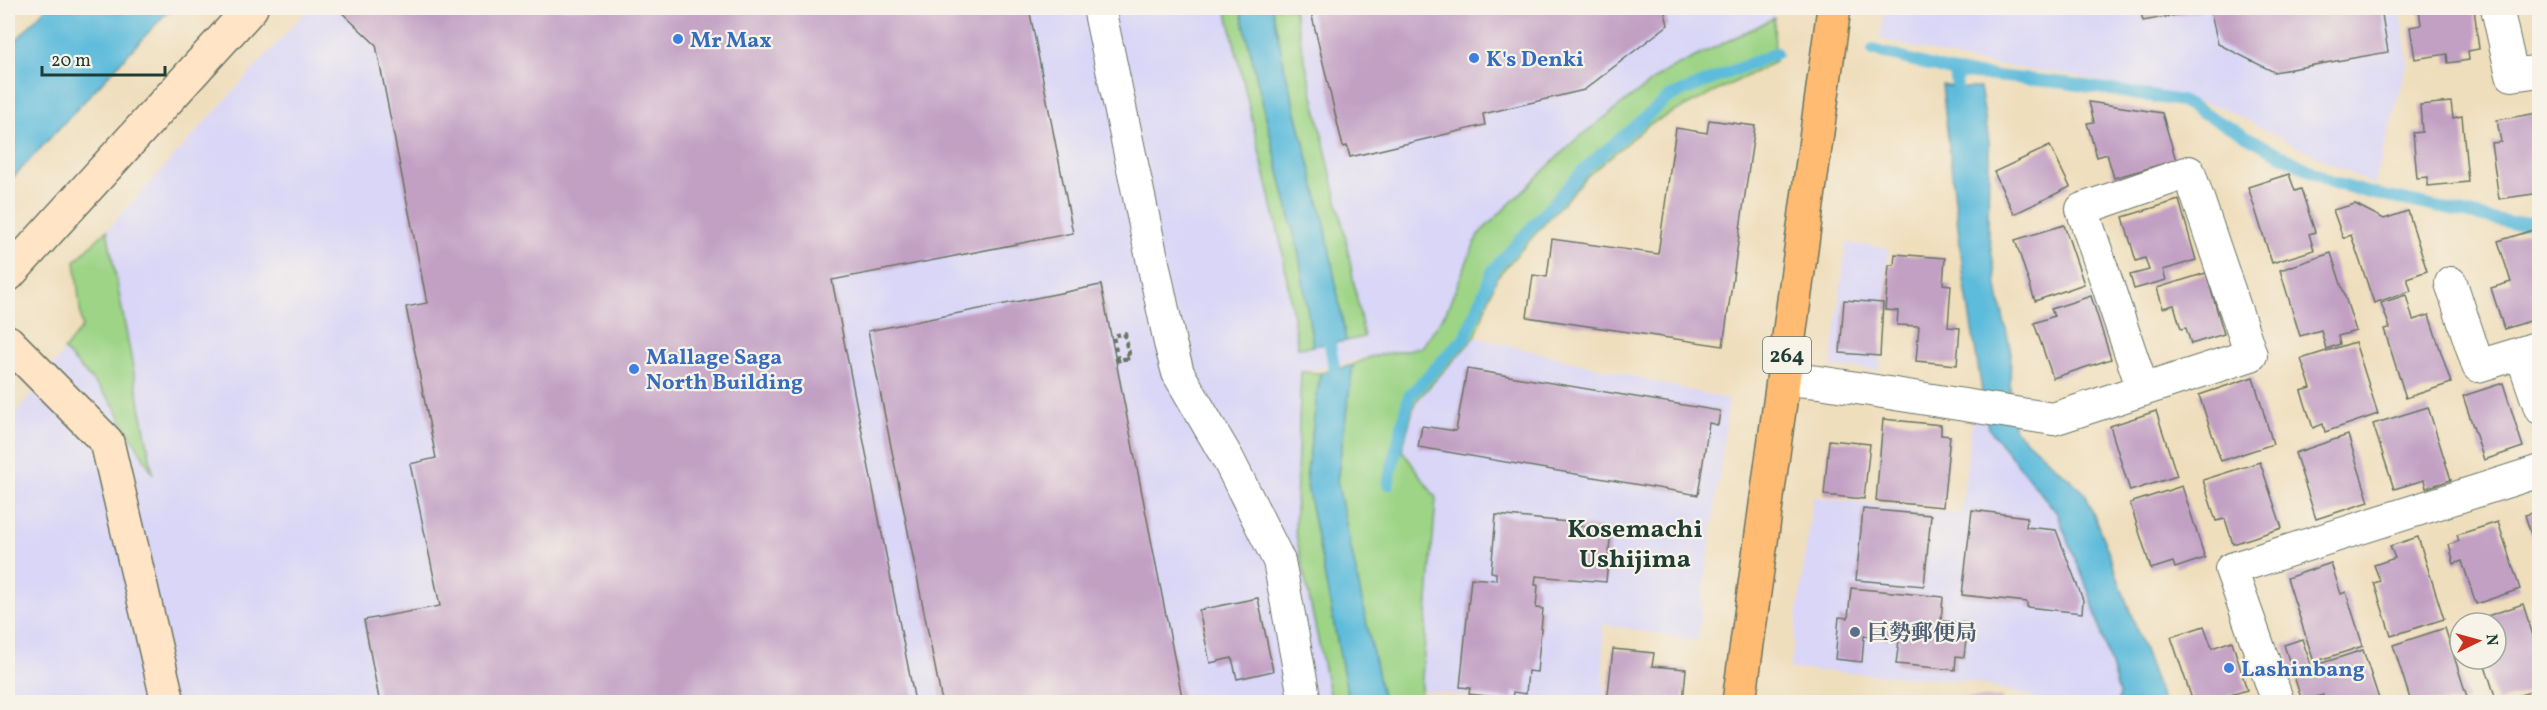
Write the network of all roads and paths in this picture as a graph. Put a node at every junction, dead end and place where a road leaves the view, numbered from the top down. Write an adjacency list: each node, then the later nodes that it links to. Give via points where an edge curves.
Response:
1 (251, 8): 6 (street)
2 (1099, 8): 17 (street, via 1178,373 1228,459 1279,561)
3 (1834, 8): 12 (highway, 264)
4 (2497, 8): 5 (street, via 2512,75)
5 (2540, 71)
6 (8, 275)
7 (2451, 283): 10 (street, via 2478,366)
8 (1124, 332): 11 (path, via 1126,341 1129,358 1118,360 1113,336 1119,334 1125,333 1130,358)
9 (8, 342): 16 (street, via 107,441)
10 (2530, 350): 14 (street)
11 (1116, 361)
12 (1784, 378): 13 (street, via 2053,419); 18 (highway, 264)
13 (2143, 390): 13 (street, via 2251,355 2189,172 2082,209)
14 (2540, 408)
15 (2540, 471): 19 (street, via 2231,569)
16 (168, 702)
17 (1305, 702)
18 (1739, 702)
19 (2278, 702)

